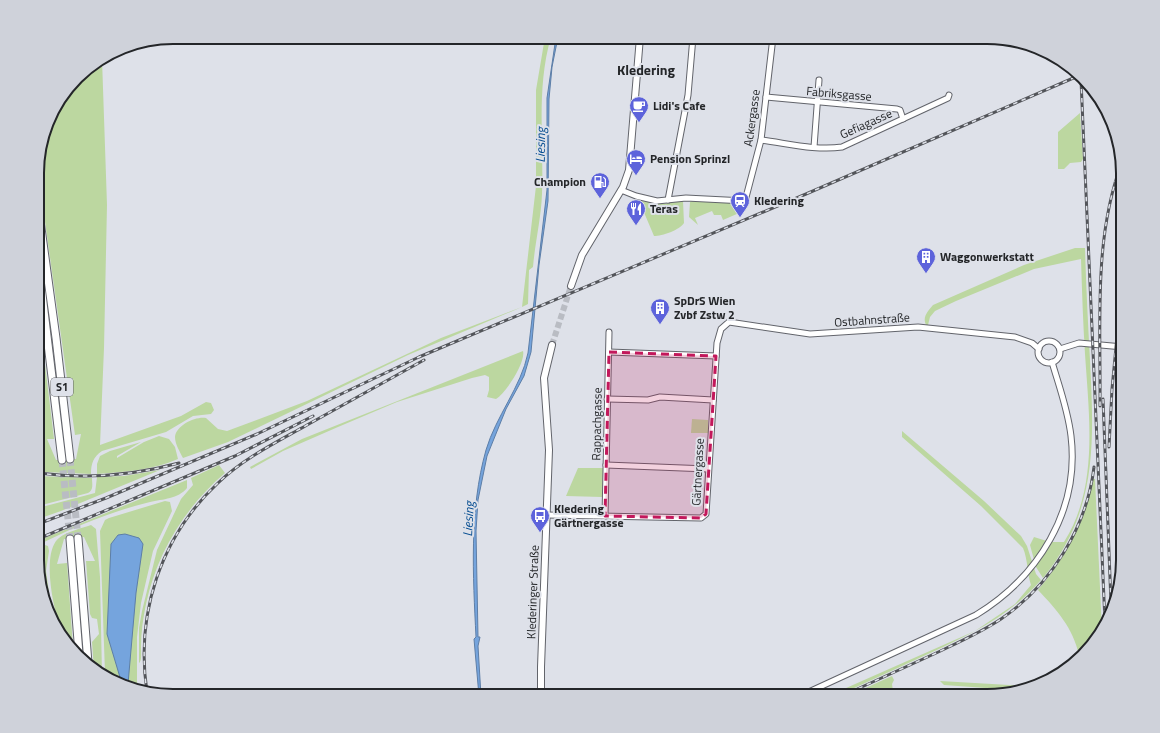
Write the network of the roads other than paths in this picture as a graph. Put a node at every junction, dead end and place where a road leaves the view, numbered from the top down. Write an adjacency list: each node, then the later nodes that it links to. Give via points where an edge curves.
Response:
1 (639, 44): 11 (main road, via 629,170)
2 (692, 44): 12 (street, via 688,95)
3 (772, 44): 6 (street, Ackergasse)
4 (819, 80): 7 (street)
5 (950, 95): 8 (street, Gefiagasse)
6 (766, 97): 7 (street, Fabriksgasse); 9 (street, Ackergasse)
7 (818, 102): 8 (street, Fabriksgasse, via 898,109); 10 (street)
8 (903, 119): 10 (street, Gefiagasse, via 842,147)
9 (761, 140): 10 (street, Gefiagasse); 12 (street, Ackergasse, via 745,201 686,198)
10 (814, 147)
11 (621, 190): 12 (street, via 657,201); 14 (main road, via 582,255)
12 (668, 200)
13 (44, 250): 27 (highway, S1)
14 (571, 286)
15 (44, 311): 28 (highway, S1)
16 (609, 332): 22 (street, Rappachgasse)
17 (717, 342): 20 (street, Ostbahnstraße, via 721,329 732,322 810,334 918,327 1015,337 1032,343); 23 (street, Gärtnergasse)
18 (552, 345): 31 (main road, Klederinger Straße, via 544,378 549,450)
19 (1116, 346): 21 (street, via 1079,343)
20 (1039, 349): 21 (street, via 1043,343 1050,341 1056,343); 24 (street, via 1042,360)
21 (1060, 349): 24 (street, via 1058,358)
22 (609, 352): 23 (street); 25 (street, Rappachgasse)
23 (716, 356): 26 (street, Gärtnergasse)
24 (1052, 362): 38 (street, via 1069,423 1071,468 1059,521 1034,564 1001,599 976,616)
25 (607, 399): 26 (street, via 648,400 660,397); 29 (street, Rappachgasse)
26 (713, 400): 30 (street, Gärtnergasse)
27 (70, 459)
28 (62, 460)
29 (606, 465): 30 (street); 32 (street, Rappachgasse)
30 (708, 469): 32 (street, Gärtnergasse, via 706,514 701,518)
31 (547, 515): 32 (street, Gärtnergasse); 37 (main road, Klederinger Straße)
32 (605, 516)
33 (78, 538): 36 (highway)
34 (70, 539): 35 (highway)
35 (78, 647)
36 (87, 656)
37 (541, 689)
38 (815, 689)

